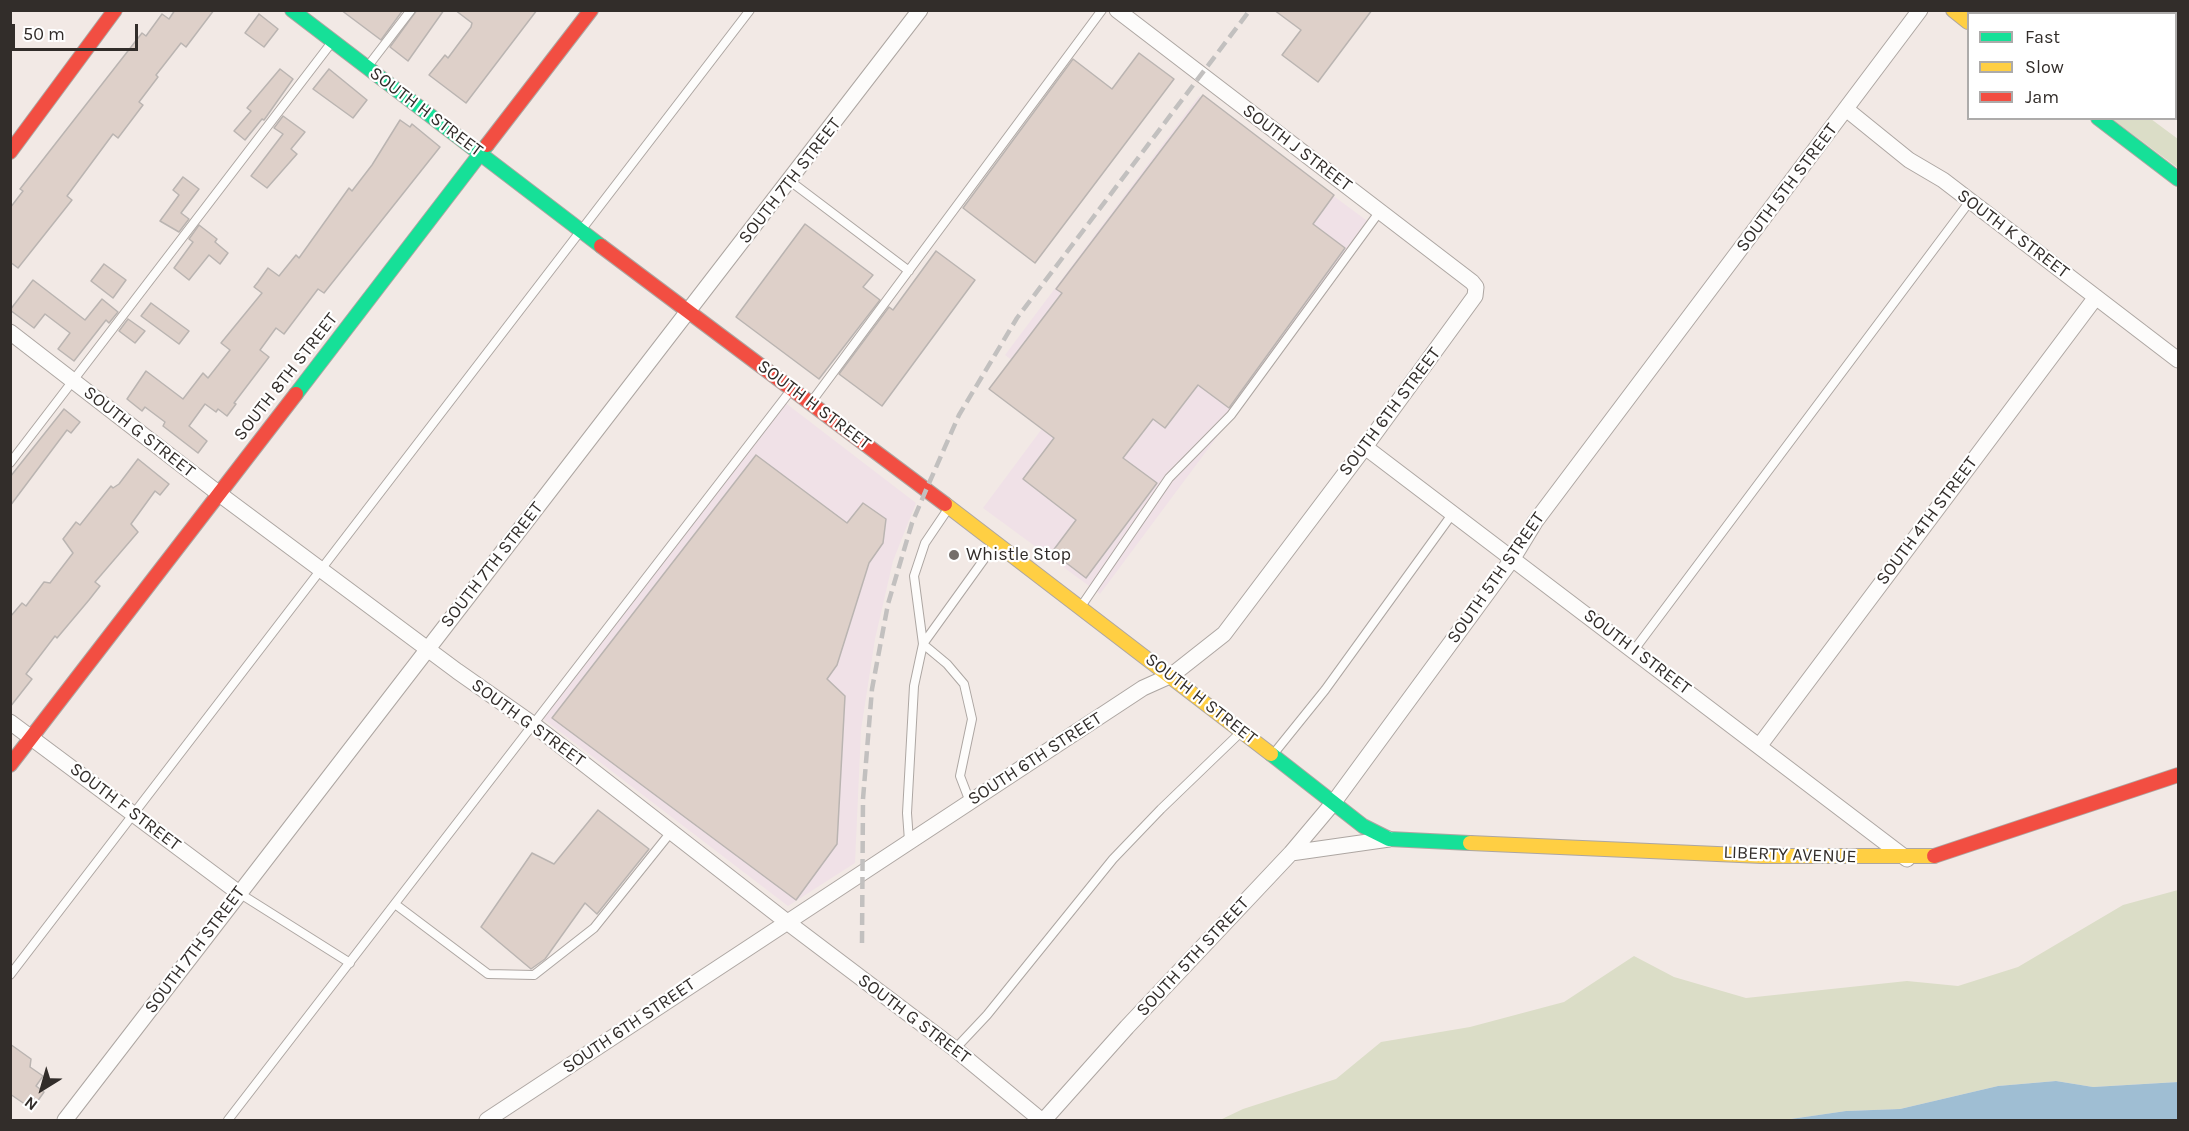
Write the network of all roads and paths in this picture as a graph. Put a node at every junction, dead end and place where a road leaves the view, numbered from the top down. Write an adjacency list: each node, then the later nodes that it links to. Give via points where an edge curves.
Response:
1 (292, 10): 12 (main road, SOUTH H STREET)
2 (411, 10): 13 (lane)
3 (591, 10): 17 (main road, SOUTH 8TH STREET)
4 (750, 10): 22 (lane)
5 (920, 10): 19 (street, SOUTH 7TH STREET)
6 (1102, 10): 23 (lane)
7 (1117, 10): 21 (street, SOUTH J STREET)
8 (1920, 10): 14 (street, SOUTH 5TH STREET)
9 (1953, 10): 11 (main road)
10 (109, 12): 16 (main road)
11 (1967, 21)
12 (333, 42): 13 (main road, SOUTH H STREET); 29 (lane)
13 (367, 68): 17 (main road, SOUTH H STREET)
14 (1846, 109): 20 (street, SOUTH K STREET, via 1909,160); 38 (street, SOUTH 5TH STREET, via 1535,522)
15 (2101, 120): 18 (main road)
16 (10, 152)
17 (482, 154): 22 (main road, SOUTH H STREET); 34 (main road, SOUTH 8TH STREET)
18 (2178, 179)
19 (790, 181): 23 (lane); 26 (street, SOUTH 7TH STREET)
20 (1970, 201): 25 (street, SOUTH K STREET); 43 (lane)
21 (1380, 212): 24 (street, SOUTH J STREET); 40 (lane, via 1231,415 1169,478)
22 (582, 232): 26 (main road, SOUTH H STREET); 39 (lane)
23 (909, 271): 31 (lane)
24 (1476, 287): 32 (street, SOUTH 6TH STREET, via 1466,312)
25 (2096, 297): 28 (street, SOUTH K STREET); 49 (street, SOUTH 4TH STREET)
26 (690, 311): 30 (main road, SOUTH H STREET); 42 (street, SOUTH 7TH STREET)
27 (10, 332): 29 (street, SOUTH G STREET)
28 (2178, 360)
29 (74, 380): 33 (lane); 34 (street, SOUTH G STREET)
30 (792, 388): 31 (main road, SOUTH H STREET); 46 (lane)
31 (811, 403): 35 (main road, SOUTH H STREET)
32 (1365, 447): 36 (street, SOUTH I STREET); 44 (street, SOUTH 6TH STREET, via 1224,634)
33 (10, 463)
34 (218, 493): 39 (street, SOUTH G STREET); 48 (main road, SOUTH 8TH STREET)
35 (949, 507): 37 (main road, SOUTH H STREET); 41 (lane, via 925,543 914,576)
36 (1453, 513): 38 (street, SOUTH I STREET); 50 (lane, via 1325,690)
37 (996, 542): 40 (main road, SOUTH H STREET); 41 (lane)
38 (1513, 558): 43 (street, SOUTH I STREET); 54 (street, SOUTH 5TH STREET)
39 (321, 569): 42 (street, SOUTH G STREET); 55 (lane)
40 (1081, 607): 44 (main road, SOUTH H STREET)
41 (923, 644): 53 (lane, via 948,664 964,684 972,719 960,776); 58 (lane, via 914,686)
42 (428, 648): 46 (street, SOUTH G STREET); 61 (street, SOUTH 7TH STREET)
43 (1634, 650): 49 (street, SOUTH I STREET)
44 (1172, 675): 47 (main road, SOUTH H STREET); 53 (street, SOUTH 6TH STREET, via 1143,688)
45 (10, 722): 48 (street, SOUTH F STREET)
46 (534, 724): 56 (street, SOUTH G STREET); 62 (lane)
47 (1241, 732): 50 (main road, SOUTH H STREET); 66 (lane, via 1113,859 987,1016)
48 (32, 738): 51 (main road, SOUTH 8TH STREET); 55 (street, SOUTH F STREET)
49 (1760, 745): 60 (street, SOUTH I STREET)
50 (1272, 755): 54 (main road, SOUTH H STREET)
51 (10, 765)
52 (2178, 775): 60 (main road, LIBERTY AVENUE, via 1949,852)
53 (970, 802): 58 (street, SOUTH 6TH STREET)
54 (1334, 802): 57 (main road, LIBERTY AVENUE, via 1363,826); 59 (street, SOUTH 5TH STREET)
55 (133, 814): 61 (street, SOUTH F STREET); 65 (lane)
56 (671, 832): 62 (lane, via 594,928 534,975 488,974); 63 (street, SOUTH G STREET)
57 (1389, 839): 59 (street, LIBERTY AVENUE); 60 (main road, LIBERTY AVENUE)
58 (909, 841): 63 (street, SOUTH 6TH STREET)
59 (1291, 853): 70 (street, SOUTH 5TH STREET)
60 (1907, 859)
61 (239, 893): 64 (lane); 67 (street, SOUTH 7TH STREET)
62 (395, 904): 64 (lane)
63 (786, 922): 66 (street, SOUTH G STREET); 69 (street, SOUTH 6TH STREET)
64 (350, 963): 68 (lane)
65 (10, 975)
66 (955, 1049): 70 (street, SOUTH G STREET)
67 (65, 1120)
68 (228, 1120)
69 (487, 1120)
70 (1042, 1120)

